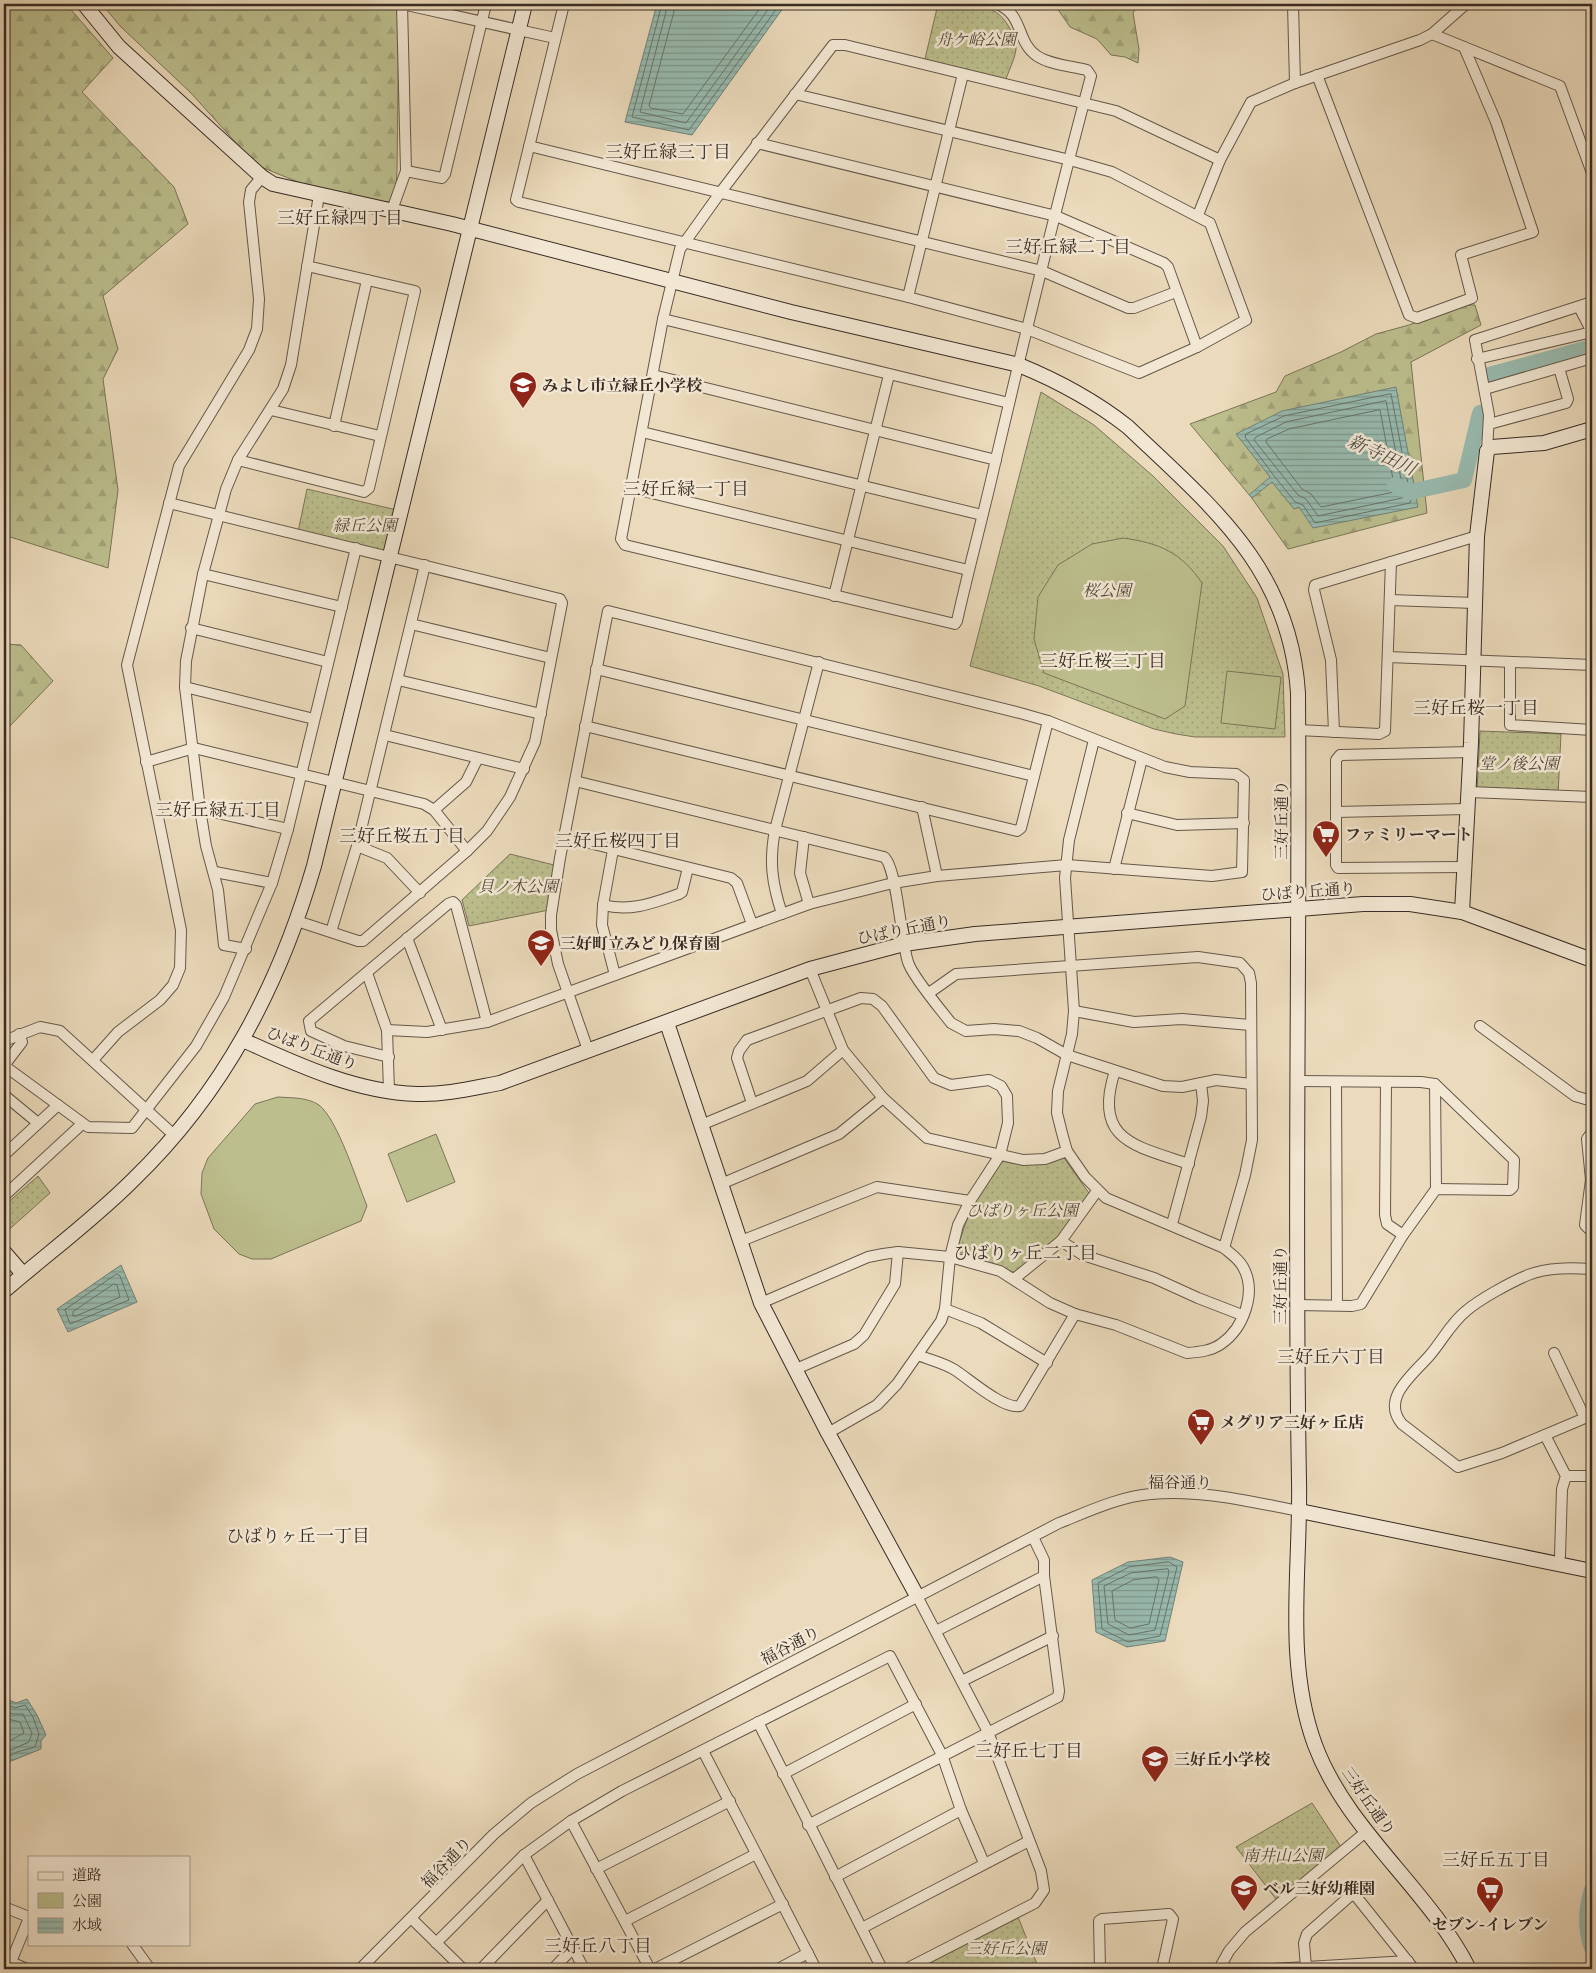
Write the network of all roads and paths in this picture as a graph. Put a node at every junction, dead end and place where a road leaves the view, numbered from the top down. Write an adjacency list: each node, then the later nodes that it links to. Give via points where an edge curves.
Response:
1 (84, 4): 27 (street, 三好丘通り, via 119,47)
2 (402, 4): 9 (street); 25 (street)
3 (486, 4): 10 (street)
4 (526, 4): 11 (street)
5 (564, 4): 13 (street)
6 (997, 4): 19 (street, via 1015,16 1028,46 1038,56 1090,72)
7 (1293, 4): 17 (street)
8 (1466, 4): 12 (street)
9 (435, 7): 10 (street)
10 (482, 21): 11 (street); 25 (street, via 446,174 442,178)
11 (519, 30): 13 (street); 34 (street)
12 (1432, 34): 14 (street); 16 (street)
13 (555, 38): 22 (street)
14 (1464, 47): 16 (street, via 1496,122 1533,232 1461,255 1472,298 1417,318 1409,315); 26 (street, via 1560,86)
15 (963, 74): 18 (street, via 839,43 830,47); 19 (street); 20 (street)
16 (1317, 76): 17 (street)
17 (1295, 83): 24 (street, via 1251,102)
18 (795, 94): 20 (street); 21 (street)
19 (1083, 103): 23 (street); 24 (street, via 1116,111)
20 (948, 131): 23 (street); 28 (street)
21 (757, 143): 28 (street); 29 (street)
22 (529, 146): 29 (street); 35 (street, via 516,200 519,202)
23 (1070, 160): 32 (street, via 1112,172); 33 (street)
24 (1220, 160): 32 (street)
25 (406, 171): 31 (street)
26 (1592, 173)
27 (262, 177): 30 (street, 三好丘通り, via 273,184); 69 (street, via 251,190 249,202 259,299 257,329 249,350 179,466)
28 (934, 186): 33 (street); 36 (street)
29 (720, 193): 35 (street); 36 (street)
30 (319, 196): 31 (street, 三好丘通り); 37 (street)
31 (392, 210): 34 (street, 三好丘通り)
32 (1198, 215): 48 (street, via 1214,229 1246,320)
33 (1056, 216): 38 (street); 41 (street, via 1164,263)
34 (470, 229): 40 (street, 三好丘通り); 75 (street)
35 (684, 242): 40 (street); 42 (street)
36 (922, 242): 38 (street); 42 (street)
37 (307, 266): 39 (street); 57 (street, via 291,366)
38 (1042, 271): 41 (street, via 1128,308); 46 (street)
39 (367, 280): 59 (street); 63 (street, via 415,291)
40 (673, 281): 45 (street); 51 (street, 三好丘通り)
41 (1176, 292): 48 (street)
42 (908, 297): 46 (street)
43 (1592, 302): 44 (street)
44 (1579, 307): 47 (street); 50 (street, via 1478,338 1474,344)
45 (663, 319): 53 (street); 54 (street)
46 (1027, 329): 48 (street, via 1139,373); 51 (street)
47 (1592, 332): 50 (street)
48 (1196, 347)
49 (1592, 358): 52 (street)
50 (1477, 359): 55 (street)
51 (1019, 365): 56 (street); 101 (street, 三好丘通り, via 1055,380 1114,416 1176,473 1239,538 1265,576 1289,632 1297,680)
52 (1559, 368): 55 (street); 58 (street, via 1568,399 1566,403)
53 (653, 375): 61 (street); 62 (street)
54 (889, 375): 56 (street); 61 (street)
55 (1485, 389): 58 (street)
56 (1008, 404): 66 (street)
57 (271, 410): 59 (street); 65 (street)
58 (1489, 424): 64 (street)
59 (334, 426): 63 (street)
60 (1592, 429): 64 (street, via 1544,443 1492,447)
61 (875, 430): 66 (street); 67 (street)
62 (642, 432): 67 (street); 68 (street)
63 (380, 436): 65 (street, via 369,488 364,492)
64 (1488, 451): 72 (street)
65 (238, 460): 70 (street)
66 (996, 460): 71 (street)
67 (861, 486): 71 (street); 73 (street)
68 (631, 488): 73 (street); 80 (street, via 621,539 626,545)
69 (169, 503): 70 (street); 110 (street, via 127,665)
70 (219, 515): 74 (street); 79 (street)
71 (982, 515): 78 (street)
72 (1477, 536): 76 (street); 82 (street)
73 (848, 541): 78 (street); 80 (street)
74 (356, 548): 75 (street); 83 (street)
75 (390, 556): 77 (street); 115 (street)
76 (1391, 562): 81 (street); 103 (street, via 1314,586 1331,660)
77 (425, 565): 84 (street); 87 (street, via 560,599)
78 (968, 570): 80 (street, via 957,621 951,625)
79 (204, 574): 83 (street); 85 (street)
80 (834, 596)
81 (1390, 600): 82 (street); 86 (street)
82 (1475, 603): 88 (street)
83 (342, 607): 89 (street)
84 (411, 624): 87 (street); 94 (street)
85 (191, 628): 89 (street); 95 (street)
86 (1388, 657): 88 (street); 103 (street, via 1385,731 1379,734)
87 (551, 658): 96 (street)
88 (1474, 660): 91 (street); 107 (street)
89 (328, 662): 97 (street)
90 (819, 662): 93 (street, via 608,611); 98 (street); 99 (street)
91 (1510, 662): 92 (street); 102 (street, via 1510,725)
92 (1592, 665)
93 (596, 669): 98 (street); 100 (street)
94 (398, 680): 96 (street); 104 (street)
95 (185, 687): 97 (street); 106 (street)
96 (541, 714): 111 (street, via 534,747)
97 (314, 718): 112 (street)
98 (803, 719): 113 (street); 114 (street)
99 (1048, 721): 105 (street); 114 (street)
100 (585, 726): 113 (street); 116 (street)
101 (1298, 730): 103 (street); 145 (street, 三好丘通り)
102 (1592, 730)
103 (1334, 732)
104 (385, 735): 108 (street); 117 (street)
105 (1094, 740): 109 (street); 134 (street, via 1071,832)
106 (194, 748): 110 (street); 112 (street); 121 (street)
107 (1471, 752): 118 (street); 124 (street, via 1340,755 1336,760)
108 (478, 758): 111 (street); 123 (street, via 466,782)
109 (1142, 759): 125 (street); 126 (street, via 1190,772 1239,775 1244,781)
110 (146, 762): 177 (street, via 181,930 180,968 173,985 160,1000 118,1032)
111 (524, 769): 133 (street, via 499,815)
112 (301, 773): 115 (street); 127 (street)
113 (791, 776): 120 (street); 128 (street)
114 (1034, 776): 120 (street, via 1020,830)
115 (335, 781): 117 (street); 148 (street)
116 (575, 781): 128 (street); 129 (street)
117 (370, 789): 123 (street, via 424,804); 131 (street)
118 (1469, 792): 119 (street); 122 (street)
119 (1592, 797)
120 (922, 807): 139 (street)
121 (200, 809): 127 (street); 138 (street, via 206,846)
122 (1467, 809): 124 (street); 135 (street)
123 (434, 810): 133 (street)
124 (1336, 812): 135 (street, via 1338,868)
125 (1127, 813): 126 (street, via 1176,825); 137 (street)
126 (1244, 824): 137 (street, via 1242,872 1212,876)
127 (288, 829): 141 (street)
128 (775, 830): 130 (street); 147 (street, via 771,866)
129 (565, 837): 132 (street); 160 (street, via 552,900 551,922 553,947)
130 (804, 837): 140 (street, via 884,856 888,859); 143 (street, via 800,868)
131 (357, 846): 142 (street, via 387,858); 151 (street)
132 (614, 850): 136 (street); 144 (street)
133 (467, 851): 142 (street)
134 (1067, 865): 137 (street); 139 (street); 150 (street, via 1065,898)
135 (1464, 867): 146 (street)
136 (688, 868): 144 (street, via 679,894 643,907); 149 (street, via 735,880)
137 (1114, 868)
138 (215, 872): 141 (street); 154 (street, via 224,945)
139 (937, 876): 140 (street)
140 (893, 882): 143 (street); 153 (street)
141 (272, 883): 154 (street)
142 (420, 892): 151 (street, via 363,941)
143 (809, 904): 147 (street)
144 (603, 905): 159 (street, via 603,932)
145 (1297, 908): 146 (street, ひばり丘通り, via 1410,904); 150 (street, ひばり丘通り); 179 (street, 三好丘通り)
146 (1462, 912): 155 (street, ひばり丘通り)
147 (782, 914): 149 (street)
148 (297, 921): 151 (street); 171 (street, via 274,980)
149 (752, 924): 159 (street)
150 (1068, 927): 153 (street, ひばり丘通り, via 975,934); 156 (street)
151 (331, 932)
152 (407, 938): 158 (street); 164 (street, via 448,904 453,902 456,905); 169 (street)
153 (904, 944): 157 (street, ひばり丘通り); 161 (street, via 908,964)
154 (246, 948): 191 (street, via 224,997 196,1046)
155 (1592, 960)
156 (1070, 965): 161 (street, via 953,975); 163 (street); 166 (street, via 1187,956 1234,961 1244,966 1250,977)
157 (810, 969): 162 (street); 165 (street, ひばり丘通り)
158 (367, 973): 168 (street); 176 (street, via 309,1021 308,1027 344,1046)
159 (615, 975): 160 (street)
160 (566, 992): 164 (street); 173 (street)
161 (929, 993): 175 (street, via 959,1029 1019,1031)
162 (825, 1010): 174 (street); 189 (street, via 753,1037 742,1046 738,1061); 199 (street, via 861,998 873,999 886,1010 934,1078 951,1084 989,1080 1001,1086 1007,1096 1008,1116)
163 (1074, 1011): 166 (street, via 1134,1022 1182,1019); 175 (street)
164 (487, 1022): 169 (street)
165 (667, 1023): 173 (street, ひばり丘通り); 194 (street)
166 (1250, 1024): 183 (street)
167 (1480, 1026): 188 (street, via 1575,1096)
168 (387, 1030): 169 (street); 176 (street)
169 (442, 1030)
170 (19, 1034): 172 (street); 177 (street, via 46,1027 60,1031); 190 (street, via 22,1042 6,1062 6,1067)
171 (243, 1040): 185 (street, ひばり丘通り, via 331,1078); 196 (street)
172 (4, 1041)
173 (588, 1050): 185 (street, ひばり丘通り, via 500,1083 418,1094)
174 (843, 1050): 187 (street); 189 (street, via 808,1080)
175 (1068, 1055): 178 (street); 197 (street, via 1057,1104)
176 (389, 1056): 185 (street)
177 (93, 1060): 191 (street)
178 (1115, 1071): 182 (street, via 1163,1086); 200 (street, via 1107,1098 1109,1115 1118,1132 1134,1145)
179 (1297, 1081): 180 (street); 221 (street, 三好丘通り)
180 (1336, 1082): 181 (street); 222 (street)
181 (1386, 1082): 184 (street); 209 (street, via 1385,1216 1388,1224)
182 (1202, 1083): 183 (street, via 1216,1080); 200 (street, via 1203,1108)
183 (1252, 1084): 212 (street, via 1250,1148)
184 (1434, 1084): 203 (street); 203 (street, via 1514,1160 1513,1187 1510,1190)
185 (389, 1091)
186 (4, 1095): 192 (street)
187 (883, 1098): 199 (street, via 927,1138); 202 (street, via 839,1134)
188 (1592, 1100)
189 (752, 1104): 194 (street)
190 (58, 1105): 192 (street); 193 (street)
191 (146, 1112): 193 (street, via 128,1129); 196 (street)
192 (38, 1123): 198 (street)
193 (82, 1124): 205 (street)
194 (701, 1125): 202 (street)
195 (1592, 1132): 201 (street, via 1587,1139)
196 (175, 1136): 217 (street, via 134,1180)
197 (1067, 1151): 199 (street, via 1036,1160); 204 (street)
198 (4, 1154)
199 (1000, 1154): 206 (street)
200 (1189, 1164): 207 (street)
201 (1592, 1180): 208 (street, via 1585,1225)
202 (721, 1184): 210 (street)
203 (1436, 1190): 209 (street)
204 (1097, 1191): 207 (street, via 1120,1205); 211 (street)
205 (4, 1196)
206 (970, 1201): 210 (street, via 877,1187); 215 (street, via 960,1218)
207 (1172, 1224): 212 (street)
208 (1592, 1232)
209 (1403, 1235): 222 (street, via 1361,1304)
210 (741, 1241): 220 (street)
211 (1061, 1241): 218 (street); 225 (street, via 1083,1255 1154,1278)
212 (1224, 1248): 225 (street, via 1239,1260 1247,1276 1250,1288)
213 (4, 1252): 217 (street)
214 (898, 1252): 215 (street); 220 (street, via 868,1257); 229 (street, via 895,1284 864,1335 854,1344)
215 (950, 1257): 218 (street, via 989,1267); 223 (street)
216 (1592, 1269): 232 (street, via 1568,1268 1528,1275 1472,1306 1456,1319 1430,1355 1404,1383 1396,1398 1395,1411 1402,1424 1458,1467)
217 (23, 1274): 219 (street)
218 (1014, 1279): 224 (street, via 1050,1303)
219 (4, 1291)
220 (762, 1304): 229 (street)
221 (1297, 1305): 222 (street); 235 (street, 三好丘通り)
222 (1337, 1305)
223 (945, 1309): 227 (street, via 942,1321); 228 (street, via 972,1318)
224 (1074, 1314): 225 (street, via 1116,1325 1187,1353 1220,1345 1233,1332); 228 (street)
225 (1242, 1315)
226 (1554, 1353): 230 (street)
227 (918, 1355): 228 (street, via 954,1369 994,1397 1016,1407 1020,1406); 231 (street, via 877,1405)
228 (1047, 1363)
229 (796, 1369): 231 (street)
230 (1588, 1418): 232 (street)
231 (828, 1433): 240 (street)
232 (1545, 1435): 233 (street)
233 (1566, 1476): 234 (street); 237 (street, via 1562,1489)
234 (1592, 1476)
235 (1300, 1511): 236 (street, 福谷通り, via 1207,1494 1150,1494 1096,1508); 238 (street); 254 (street, 三好丘通り, via 1298,1658 1301,1698 1315,1745 1330,1779)
236 (1033, 1537): 239 (street, via 1044,1560); 240 (street, 福谷通り)
237 (1560, 1556)
238 (1592, 1571)
239 (1044, 1576): 241 (street); 242 (street)
240 (917, 1596): 241 (street); 266 (street, 福谷通り, via 577,1774 531,1804 494,1834)
241 (936, 1631): 243 (street)
242 (1053, 1636): 243 (street); 246 (street, via 1058,1698)
243 (962, 1681): 246 (street)
244 (916, 1704): 245 (street, via 890,1656); 248 (street); 249 (street)
245 (758, 1722): 247 (street); 249 (street)
246 (988, 1732): 248 (street); 255 (street)
247 (703, 1751): 250 (street); 252 (street, via 622,1791)
248 (942, 1755): 251 (street); 253 (street)
249 (783, 1774): 253 (street)
250 (730, 1801): 256 (street); 259 (street)
251 (961, 1810): 258 (street); 260 (street)
252 (571, 1821): 257 (street); 259 (street)
253 (808, 1825): 260 (street)
254 (1367, 1831): 291 (street, via 1245,1932); 293 (street, 三好丘通り, via 1447,1931)
255 (1029, 1841): 258 (street); 288 (street, via 1044,1879 1044,1890 1035,1903)
256 (756, 1854): 262 (street); 267 (street)
257 (524, 1855): 261 (street); 269 (street)
258 (984, 1863): 268 (street)
259 (596, 1869): 267 (street)
260 (834, 1877): 268 (street)
261 (548, 1900): 271 (street); 280 (street)
262 (783, 1904): 272 (street); 284 (street)
263 (4, 1907): 264 (street)
264 (28, 1917)
265 (28, 1919): 273 (street)
266 (412, 1919): 269 (street); 278 (street, 福谷通り)
267 (625, 1921): 283 (street)
268 (862, 1928): 287 (street)
269 (436, 1943): 279 (street)
270 (133, 1946): 277 (street)
271 (573, 1948): 281 (street); 282 (street)
272 (808, 1953): 285 (street); 286 (street)
273 (7, 1964): 276 (street)
274 (1411, 1965): 275 (street); 275 (street, via 1355,1895 1307,1934 1304,1943)
275 (1306, 1967): 292 (street)
276 (27, 1969)
277 (150, 1969)
278 (360, 1969)
279 (463, 1969)
280 (481, 1969)
281 (553, 1969)
282 (584, 1969)
283 (650, 1969)
284 (655, 1969)
285 (778, 1969)
286 (816, 1969)
287 (882, 1969)
288 (906, 1969)
289 (1100, 1969): 290 (street, via 1099,1921 1168,1914 1173,1919)
290 (1162, 1969)
291 (1219, 1969)
292 (1273, 1969)
293 (1469, 1969)

